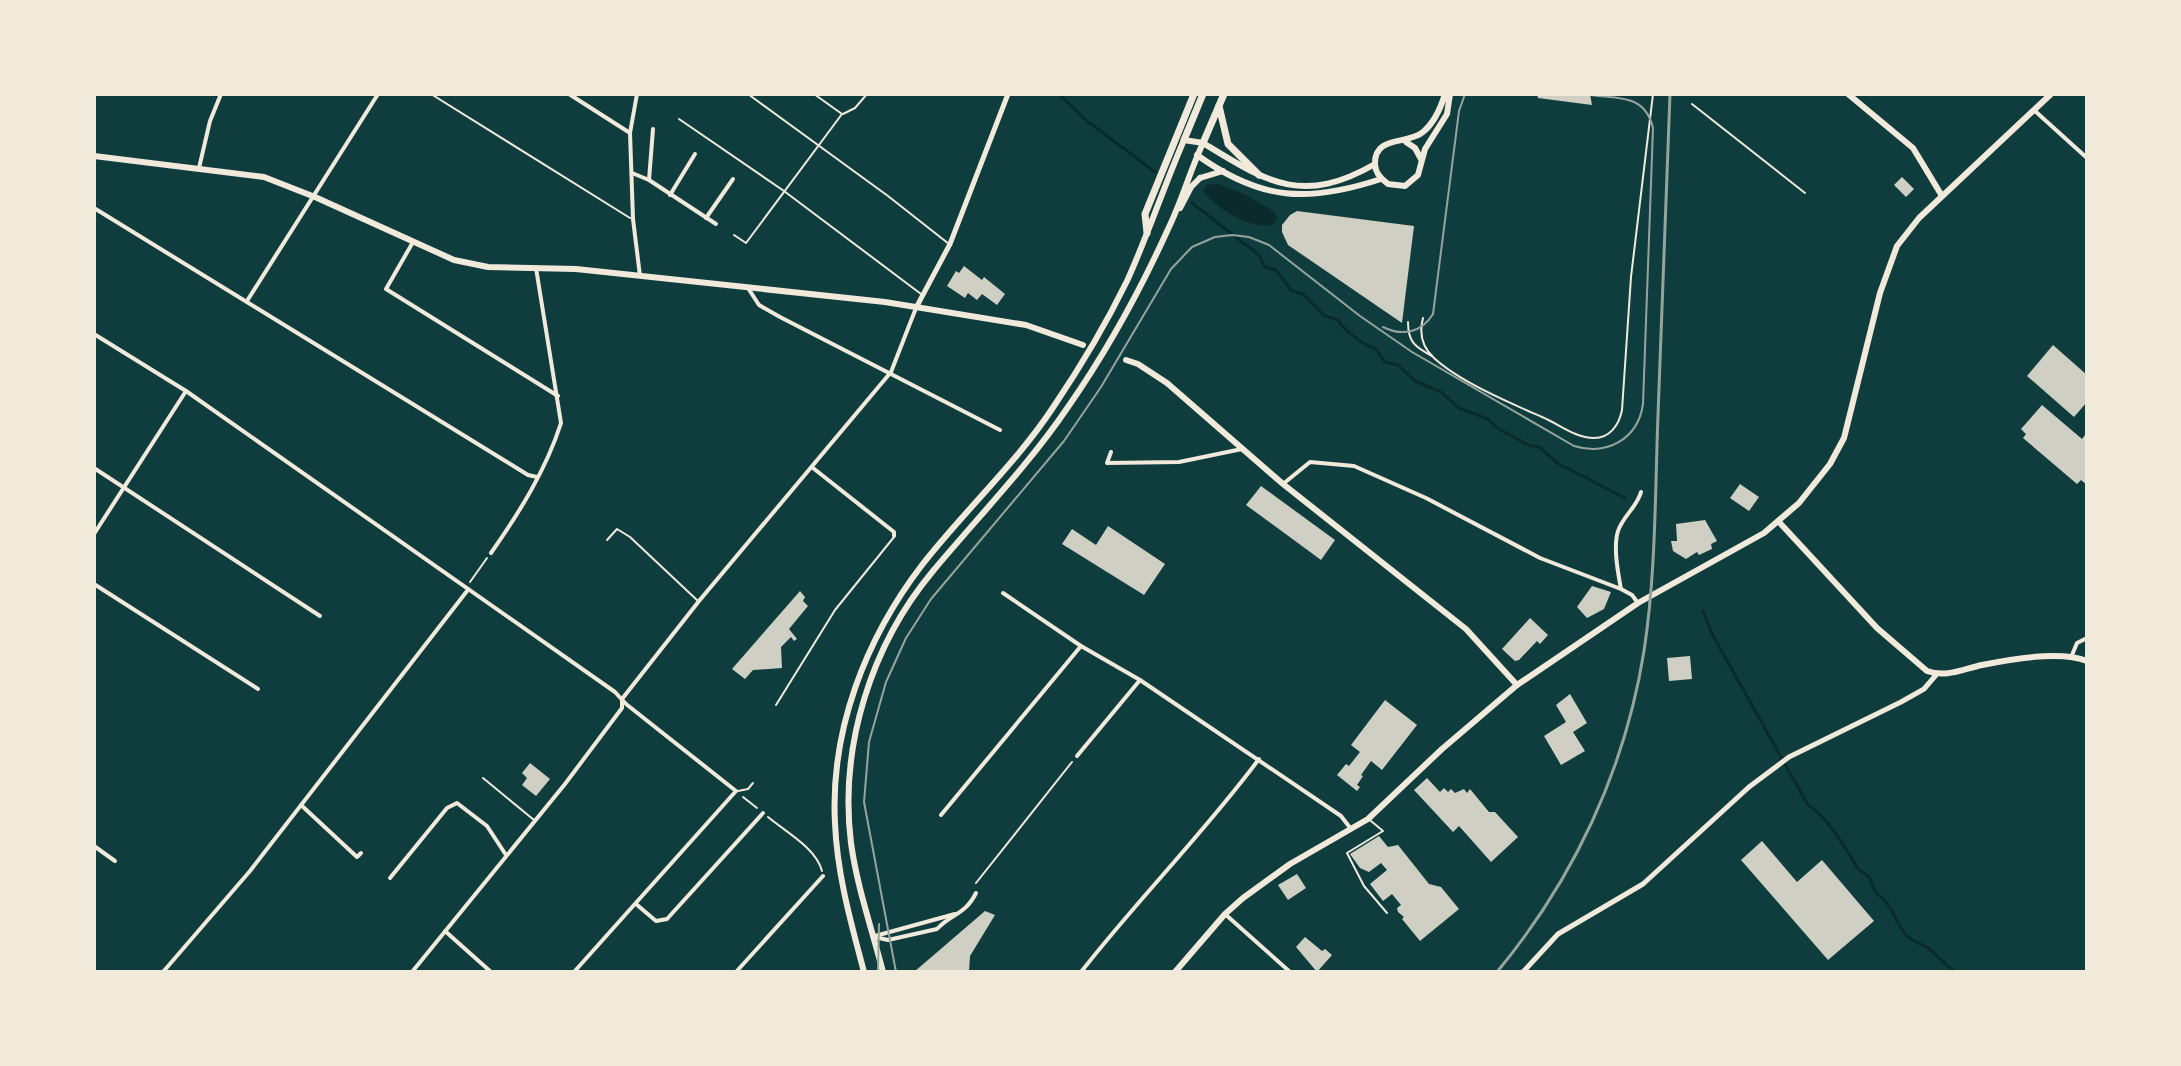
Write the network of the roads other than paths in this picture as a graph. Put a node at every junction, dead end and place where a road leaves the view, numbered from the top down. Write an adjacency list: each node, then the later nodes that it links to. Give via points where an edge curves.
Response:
1 (221, 94): 33 (street)
2 (378, 94): 43 (street)
3 (431, 94): 47 (lane)
4 (569, 94): 22 (street)
5 (637, 94): 22 (street)
6 (748, 94): 26 (lane)
7 (814, 94): 19 (lane)
8 (867, 94): 19 (lane)
9 (1008, 94): 52 (street)
10 (1194, 94): 49 (highway, via 1145,214)
11 (1203, 94): 23 (highway)
12 (1224, 94): 17 (highway)
13 (1447, 94): 24 (main road, via 1428,127); 31 (main road, via 1447,114)
14 (1653, 94): 63 (lane, via 1617,425 1595,438 1573,433 1513,405)
15 (1848, 94): 42 (main road, via 1913,148)
16 (2051, 94): 18 (main road)
17 (1219, 106): 25 (highway); 36 (highway, via 1228,144)
18 (2035, 111): 30 (street); 42 (main road)
19 (842, 114): 26 (lane)
20 (679, 119): 40 (lane)
21 (653, 129): 39 (street)
22 (630, 133): 35 (street)
23 (1184, 140): 25 (main road); 28 (main road); 49 (main road)
24 (1405, 141): 31 (main road); 32 (main road, via 1383,145)
25 (1203, 143): 28 (main road); 36 (main road)
26 (818, 144): 40 (lane); 52 (lane)
27 (695, 154): 41 (street)
28 (1197, 155): 34 (main road); 45 (main road)
29 (94, 156): 33 (main road)
30 (2087, 158)
31 (1421, 159): 38 (main road, via 1410,183 1396,187)
32 (1375, 164): 36 (main road, via 1340,181 1308,187); 38 (main road)
33 (199, 168): 43 (main road, via 264,177)
34 (1223, 171): 38 (main road, via 1269,192 1293,196 1340,191); 45 (main road, via 1193,184)
35 (632, 173): 39 (street); 47 (street)
36 (1259, 175)
37 (733, 179): 46 (street)
38 (1381, 179)
39 (649, 180): 41 (street)
40 (784, 191): 50 (lane, via 746,243); 56 (lane)
41 (670, 195): 46 (street)
42 (1942, 196): 77 (main road, via 1897,246 1844,438 1830,464)
43 (315, 197): 51 (main road); 57 (street)
44 (94, 208): 57 (street)
45 (1175, 214): 122 (main road, via 1098,361 1045,439 925,581 878,661 855,739 849,804 851,842)
46 (706, 218): 48 (street)
47 (633, 219): 54 (street)
48 (716, 224)
49 (1147, 233): 123 (main road, via 1086,356 1036,430 914,577 882,625 861,670 841,739 834,805 840,870)
50 (734, 235)
51 (413, 242): 53 (main road, via 454,260 488,267); 67 (street, via 386,289)
52 (950, 244): 56 (street)
53 (536, 267): 54 (main road); 67 (street)
54 (640, 276): 55 (main road)
55 (748, 288): 58 (main road); 65 (street, via 759,305)
56 (923, 296): 58 (street)
57 (247, 301): 73 (street)
58 (917, 306): 62 (main road, via 1026,325); 65 (street)
59 (1423, 318): 63 (lane, via 1423,342)
60 (1408, 322): 63 (lane, via 1410,340)
61 (94, 334): 66 (street)
62 (1083, 345)
63 (1433, 357)
64 (1126, 360): 69 (main road, via 1167,383)
65 (891, 372): 68 (street); 72 (street)
66 (186, 391): 75 (street); 84 (street)
67 (558, 396): 73 (street, via 561,423)
68 (1000, 430)
69 (1243, 449): 70 (street, via 1179,462 1107,463); 74 (main road)
70 (1111, 452)
71 (94, 468): 75 (street)
72 (813, 468): 79 (street); 86 (street)
73 (537, 477): 81 (street)
74 (1283, 484): 83 (street, via 1310,462 1354,466 1540,558); 95 (main road, via 1466,629)
75 (125, 488): 78 (street); 88 (street)
76 (1641, 492): 83 (street, via 1618,529)
77 (1779, 522): 87 (main road); 93 (main road, via 1877,628)
78 (94, 534)
79 (894, 536): 98 (lane, via 835,610)
80 (607, 540): 86 (lane, via 617,529 630,537)
81 (491, 553)
82 (94, 584): 96 (street)
83 (1621, 589): 87 (street)
84 (467, 591): 97 (street); 104 (street)
85 (1003, 593): 90 (street)
86 (699, 601): 97 (street)
87 (1638, 603): 95 (main road)
88 (320, 616)
89 (2087, 638): 91 (street, via 2077,643)
90 (1081, 646): 94 (street); 106 (street)
91 (2072, 655): 92 (main road); 93 (main road)
92 (2087, 661)
93 (1936, 675): 134 (street, via 1901,702 1789,757 1653,876 1558,934)
94 (1140, 680): 99 (street); 100 (street)
95 (1517, 685): 107 (main road)
96 (258, 689)
97 (622, 699): 103 (street); 108 (street, via 622,708)
98 (776, 705)
99 (1077, 756)
100 (1259, 759): 109 (street, via 1341,816); 131 (street)
101 (483, 778): 108 (lane)
102 (753, 783): 103 (lane)
103 (736, 791): 117 (street)
104 (301, 805): 111 (street, via 357,857); 124 (street)
105 (763, 813): 117 (street, via 667,919 656,921)
106 (941, 815)
107 (1368, 819): 109 (main road); 118 (lane, via 1383,831 1347,853 1364,886)
108 (535, 821): 112 (street)
109 (1352, 830): 120 (main road, via 1261,882)
110 (94, 846): 113 (street)
111 (361, 853)
112 (506, 855): 115 (street, via 487,826 457,803 447,808); 121 (street)
113 (115, 861)
114 (823, 876): 128 (street)
115 (390, 878)
116 (976, 893): 119 (street)
117 (636, 904): 127 (street)
118 (1387, 913)
119 (959, 914): 122 (street); 122 (street, via 937,929 888,940)
120 (1225, 914): 132 (main road); 133 (street)
121 (445, 931): 125 (street); 126 (street)
122 (872, 936): 123 (main road); 130 (main road)
123 (856, 941): 129 (main road)
124 (163, 972)
125 (412, 972)
126 (491, 972)
127 (574, 972)
128 (736, 972)
129 (864, 972)
130 (883, 972)
131 (1081, 972)
132 (1175, 972)
133 (1290, 972)
134 (1523, 972)

